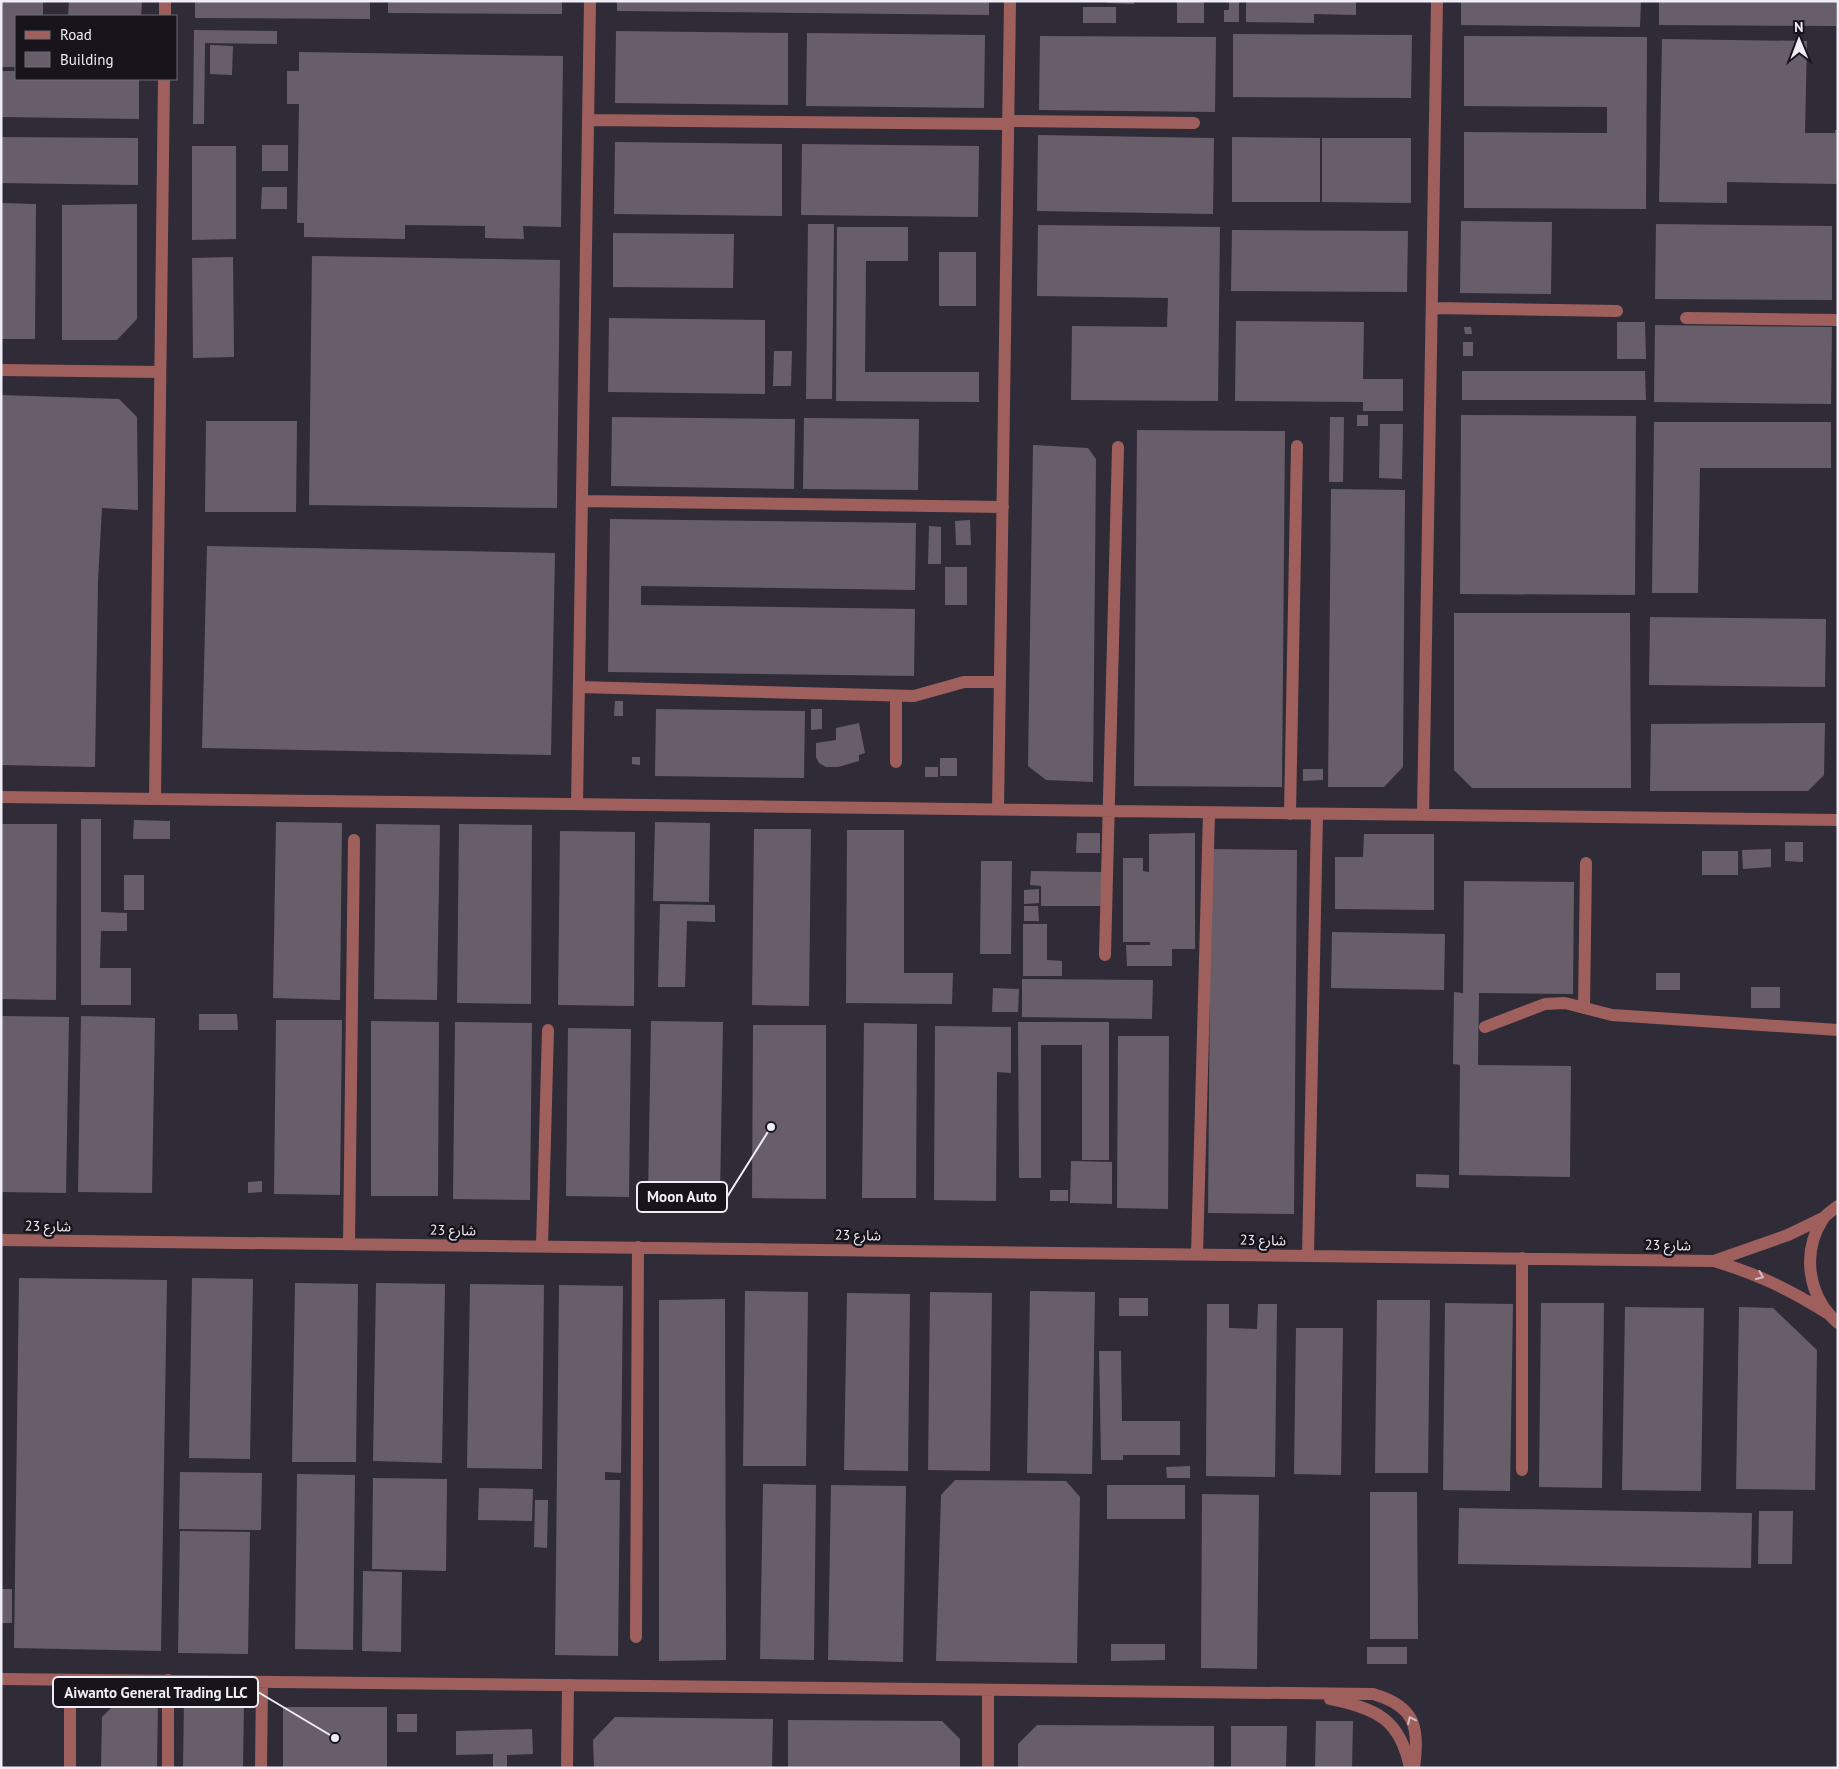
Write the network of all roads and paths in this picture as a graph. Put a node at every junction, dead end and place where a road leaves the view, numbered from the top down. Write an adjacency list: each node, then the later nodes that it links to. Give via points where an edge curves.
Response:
1 (165, 1): 5 (street)
2 (590, 1): 7 (street)
3 (1010, 1): 8 (street)
4 (1437, 1): 10 (street)
5 (165, 15)
6 (164, 80): 15 (street)
7 (588, 120): 8 (street); 18 (street)
8 (1008, 122): 9 (street); 19 (street)
9 (1194, 123)
10 (1432, 308): 11 (street); 32 (street)
11 (1617, 311)
12 (1686, 318): 13 (street)
13 (1838, 320)
14 (1, 370): 15 (street)
15 (160, 372): 25 (street)
16 (1297, 446): 30 (street)
17 (1118, 447): 28 (street)
18 (582, 501): 19 (street); 21 (street)
19 (1003, 507): 20 (street)
20 (1000, 682): 22 (street, via 972,681 922,695); 27 (street)
21 (579, 687): 22 (street); 26 (street)
22 (896, 696): 23 (street)
23 (896, 762)
24 (1, 797): 25 (street)
25 (155, 799): 26 (street)
26 (577, 804): 27 (street)
27 (998, 809): 28 (street)
28 (1109, 810): 29 (street); 36 (street)
29 (1210, 813): 30 (street); 47 (street)
30 (1290, 814): 31 (street)
31 (1317, 814): 32 (street); 48 (street)
32 (1423, 815): 33 (street)
33 (1838, 820)
34 (354, 840): 44 (street)
35 (1586, 863): 37 (street)
36 (1105, 955)
37 (1584, 1008): 38 (street, via 1565,1003 1545,1004); 40 (street, via 1619,1015)
38 (1484, 1028)
39 (548, 1030): 45 (street)
40 (1838, 1030)
41 (1838, 1206): 42 (street)
42 (1823, 1218): 50 (street, شارع 23, via 1770,1242); 51 (street, via 1810,1249 1811,1283)
43 (1, 1240): 44 (street, شارع 23)
44 (349, 1244): 45 (street, شارع 23)
45 (542, 1246): 46 (street, شارع 23)
46 (638, 1247): 47 (street, شارع 23); 54 (street)
47 (1197, 1254): 48 (street, شارع 23)
48 (1308, 1255): 49 (street, شارع 23)
49 (1522, 1258): 50 (street, شارع 23); 53 (street)
50 (1714, 1261): 51 (street, شارع 23, one-way to 51, via 1754,1273)
51 (1827, 1313): 52 (street, شارع 23)
52 (1838, 1322)
53 (1522, 1470)
54 (636, 1637)
55 (1, 1679): 56 (street)
56 (70, 1680): 57 (street); 62 (street)
57 (168, 1680): 58 (street); 63 (street)
58 (262, 1682): 59 (street); 64 (street)
59 (568, 1685): 60 (street); 65 (street)
60 (988, 1691): 61 (street); 66 (street)
61 (1311, 1694): 67 (street, via 1372,1709 1387,1720 1399,1734); 68 (street, one-way to 61, via 1417,1749 1415,1729 1407,1712 1392,1699 1373,1694)
62 (70, 1768)
63 (168, 1768)
64 (261, 1768)
65 (567, 1768)
66 (988, 1768)
67 (1410, 1768)
68 (1414, 1768)

